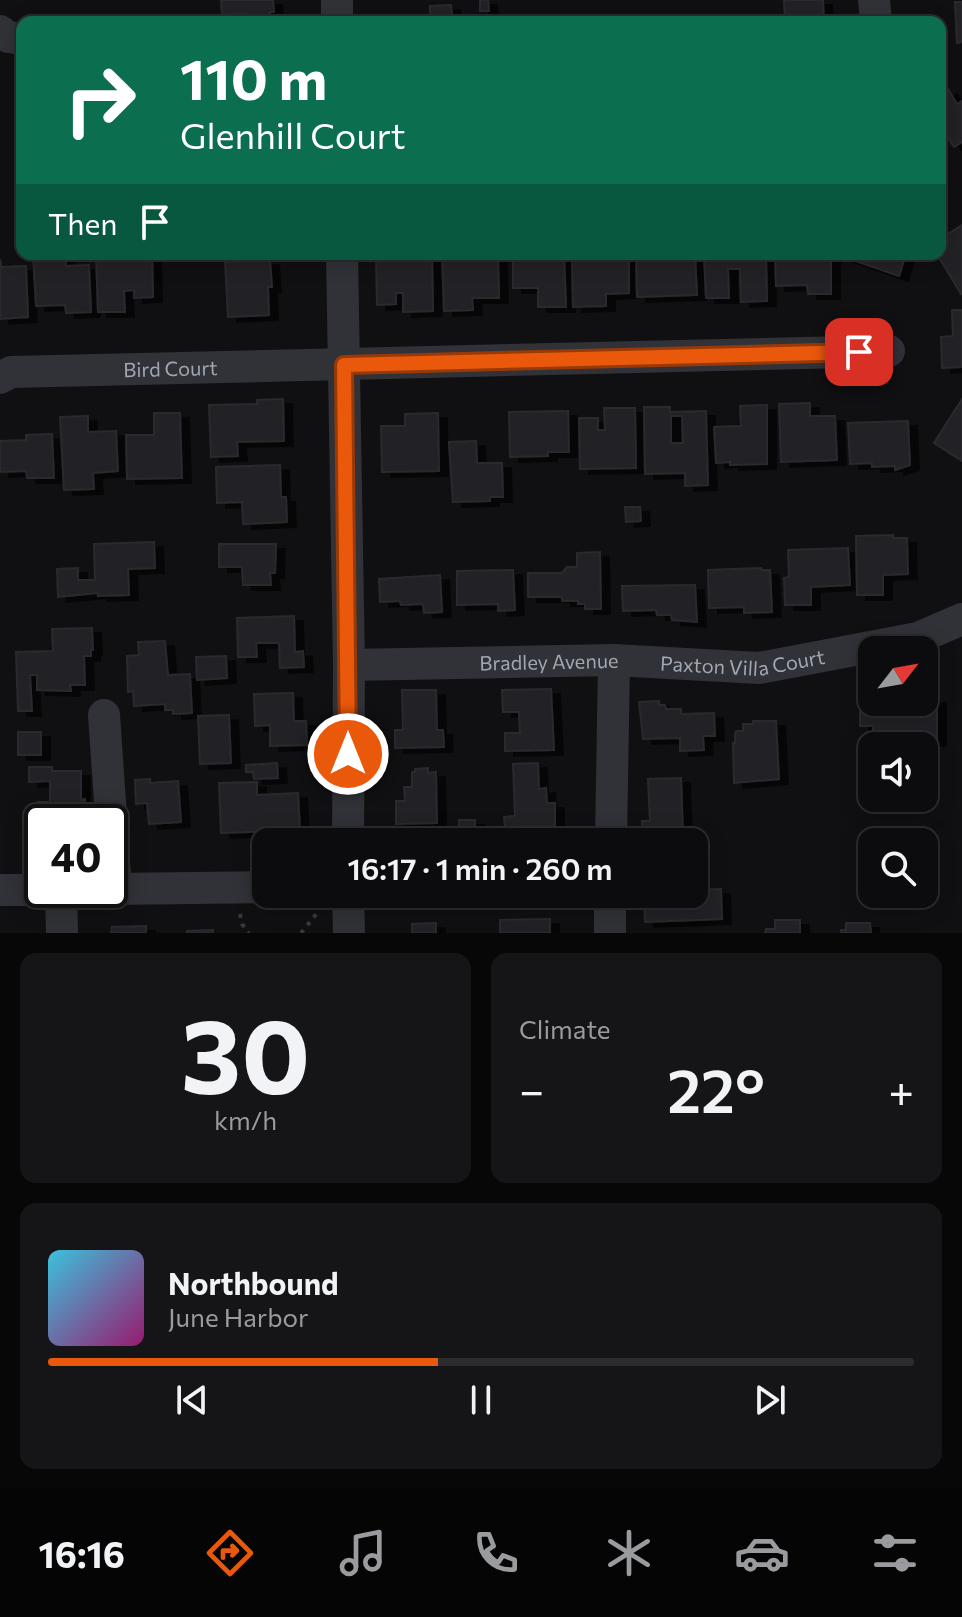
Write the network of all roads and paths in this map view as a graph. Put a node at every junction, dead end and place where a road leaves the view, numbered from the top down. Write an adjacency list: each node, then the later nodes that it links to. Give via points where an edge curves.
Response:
1 (342, 260): 3 (street)
2 (889, 351): 3 (street, Bird Court)
3 (344, 365): 4 (street, Bird Court, via 11,372); 7 (street)
4 (0, 378)
5 (961, 619): 6 (street, Paxton Villa Court, via 918,638 759,668)
6 (614, 660): 7 (street, Bradley Avenue); 11 (street, Bradley Avenue)
7 (349, 665): 10 (street)
8 (104, 715): 9 (street)
9 (109, 804)
10 (348, 828)
11 (611, 828)
12 (252, 887): 13 (street)
13 (128, 889)
14 (0, 890): 15 (street)
15 (24, 890)
16 (61, 908): 20 (street)
17 (318, 908): 21 (path)
18 (348, 908): 22 (street)
19 (610, 908): 23 (street)
20 (62, 933)
21 (301, 933)
22 (349, 933)
23 (610, 933)

